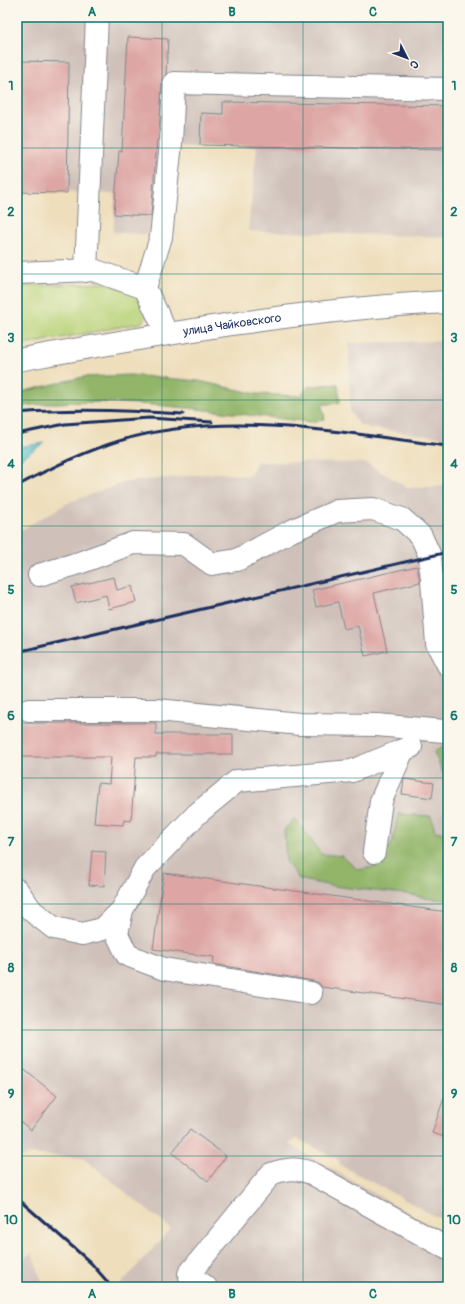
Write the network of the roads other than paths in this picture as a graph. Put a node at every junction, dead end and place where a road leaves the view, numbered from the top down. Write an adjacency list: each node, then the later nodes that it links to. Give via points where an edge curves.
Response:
1 (96, 17): 3 (main road)
2 (448, 89): 5 (main road, via 174,83 172,143 161,237)
3 (86, 271): 4 (main road); 5 (main road, via 93,270)
4 (17, 273)
5 (145, 288): 7 (main road)
6 (448, 302): 7 (main road, улица Чайковского, via 297,316)
7 (167, 334): 8 (main road, улица Чайковского)
8 (17, 360)
9 (39, 575): 10 (main road, via 80,563 133,542 184,544 212,564 237,560 291,531 337,511 373,509 402,520 421,536 430,556 437,644)
10 (448, 665)
11 (29, 710): 12 (main road, via 157,710 300,724 377,725)
12 (446, 730): 13 (main road)
13 (403, 750): 14 (main road, via 381,801); 16 (main road, via 352,771 237,781 196,814 145,868)
14 (374, 852)
15 (17, 890): 16 (main road, via 32,911 54,928 82,934 103,929)
16 (122, 910): 17 (main road, via 117,934 128,955 164,969)
17 (311, 993)
18 (448, 1249): 19 (main road, via 312,1173 297,1168 283,1170 271,1174 189,1274)
19 (206, 1287)

